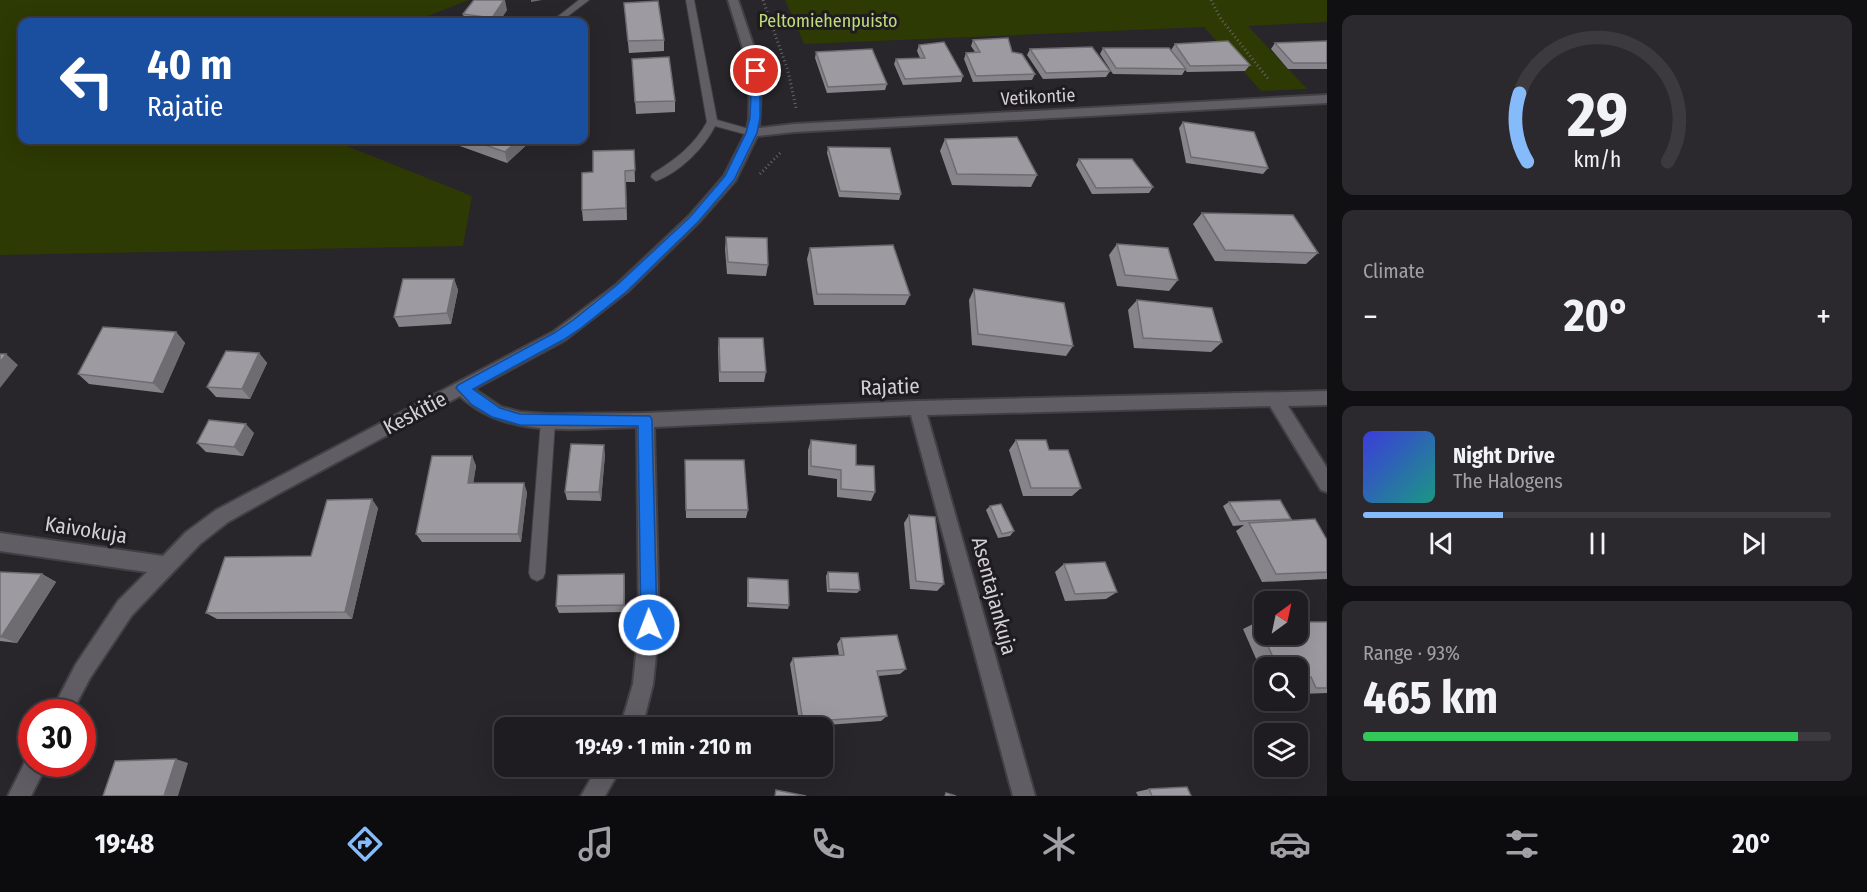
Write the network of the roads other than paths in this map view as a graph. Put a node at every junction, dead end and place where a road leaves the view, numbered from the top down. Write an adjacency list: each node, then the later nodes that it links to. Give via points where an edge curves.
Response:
1 (585, 0): 4 (lane)
2 (690, 0): 6 (lane)
3 (733, 0): 7 (street, Keskitie, via 756,71)
4 (562, 18)
5 (1327, 99): 7 (street, Vetikontie)
6 (712, 122): 7 (lane); 8 (lane, via 705,138 685,159)
7 (752, 133): 9 (street, Keskitie, via 730,178 694,219 622,288 559,336)
8 (656, 177)
9 (463, 388): 14 (street, Rajatie, via 496,413); 17 (street, Keskitie, via 222,516)
10 (1327, 398): 11 (street, Rajatie)
11 (1275, 400): 12 (street, Rajatie); 15 (street)
12 (918, 408): 13 (street, Rajatie); 25 (street, Asentajankuja)
13 (645, 420): 14 (street, Rajatie); 20 (street, via 649,625 643,684)
14 (548, 421): 18 (lane)
15 (1327, 484)
16 (0, 542): 17 (street, Kaivokuja)
17 (165, 565): 19 (street, Keskitie, via 125,608)
18 (537, 573)
19 (68, 699)
20 (634, 717)
21 (29, 777): 23 (street)
22 (604, 777): 24 (street)
23 (19, 796)
24 (592, 796)
25 (1024, 796)

